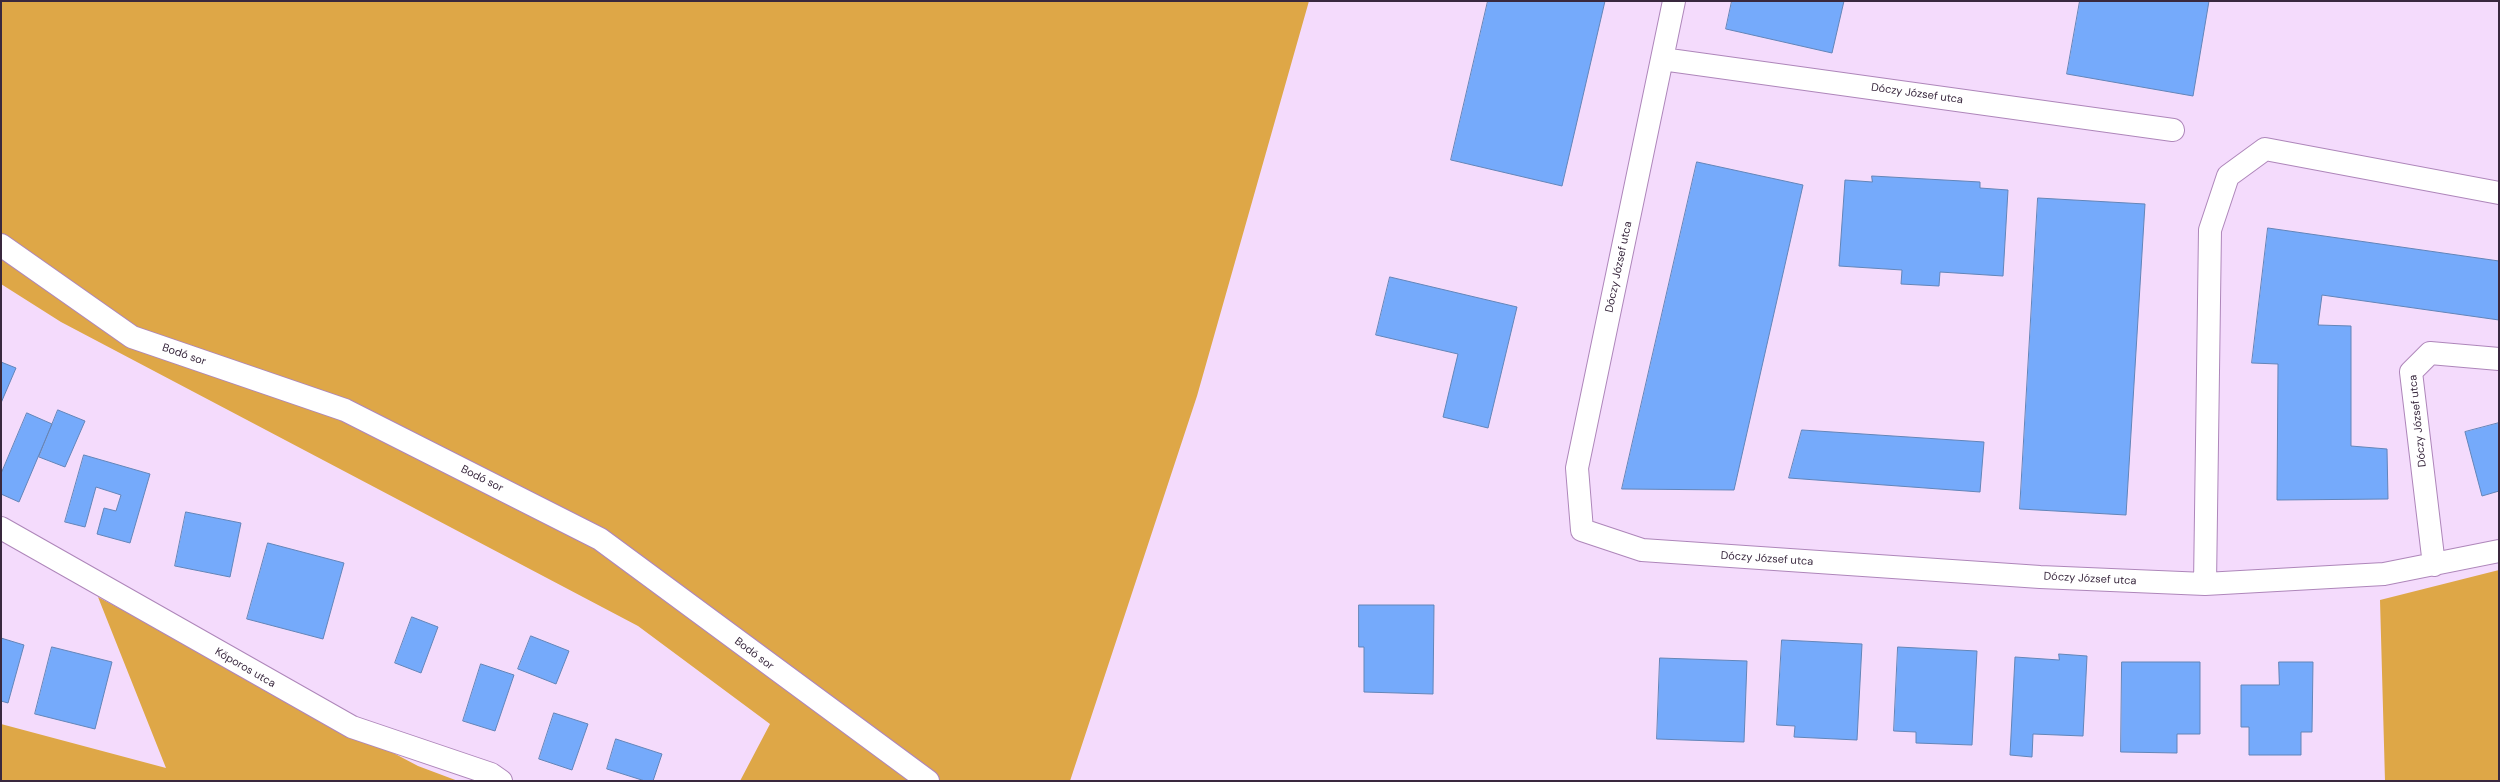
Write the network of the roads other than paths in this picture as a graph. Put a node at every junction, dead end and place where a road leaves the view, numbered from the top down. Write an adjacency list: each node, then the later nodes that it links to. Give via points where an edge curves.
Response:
1 (1674, 1): 2 (street, Dóczy József utca)
2 (1662, 59): 3 (street, Dóczy József utca); 10 (street, Dóczy József utca, via 1577,468 1582,530 1642,550 2040,577)
3 (2173, 130)
4 (2499, 193): 10 (street, via 2265,149 2228,176 2210,230)
5 (1, 245): 12 (street, Bodó sor, via 132,337 345,410 600,538)
6 (2499, 359): 9 (street, Dóczy József utca, via 2430,353 2411,372)
7 (1, 528): 11 (street, Kőporos utca, via 352,727 491,774)
8 (2499, 551): 9 (street, Dóczy József utca)
9 (2434, 565): 10 (street, Dóczy József utca, via 2384,574)
10 (2204, 584)
11 (501, 781)
12 (928, 781)

